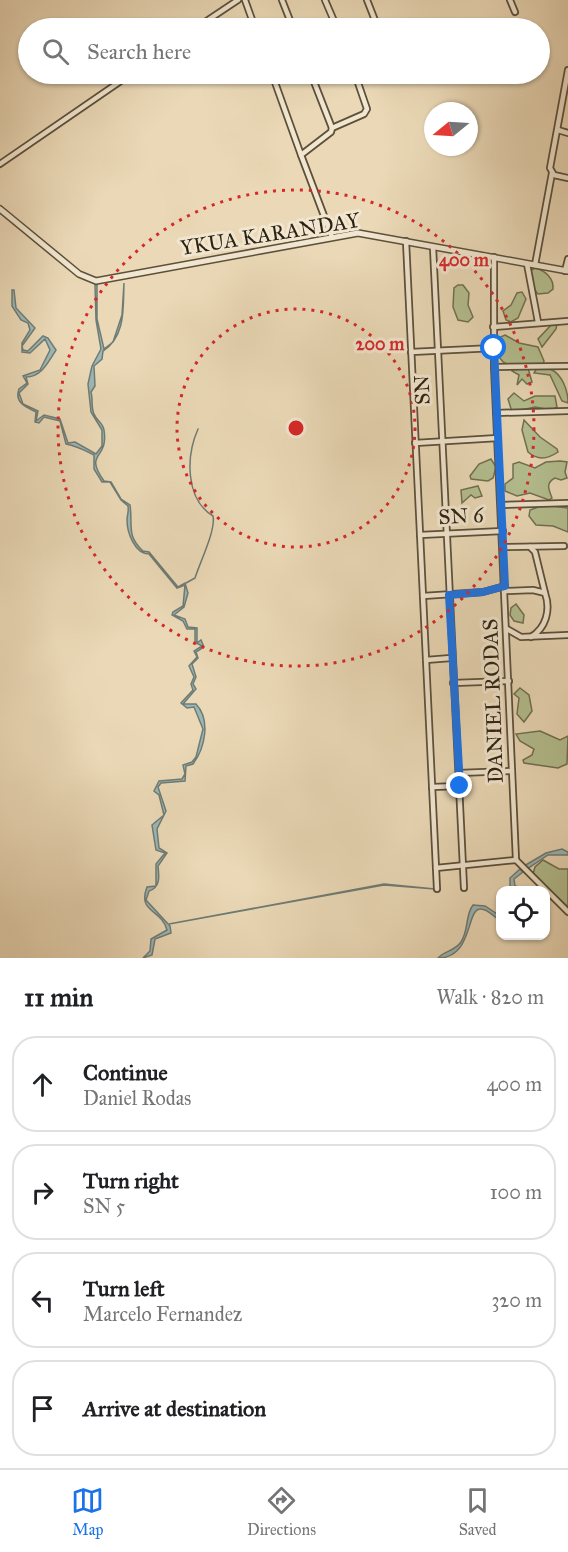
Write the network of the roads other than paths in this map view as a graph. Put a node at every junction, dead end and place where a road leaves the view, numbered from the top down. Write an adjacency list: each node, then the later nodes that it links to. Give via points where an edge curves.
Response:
1 (238, 0): 8 (street)
2 (244, 0): 9 (street)
3 (282, 0): 10 (street)
4 (325, 0): 11 (street)
5 (367, 0): 12 (street)
6 (510, 0): 7 (street)
7 (514, 12)
8 (211, 18)
9 (251, 18)
10 (289, 18)
11 (333, 18)
12 (374, 18)
13 (568, 70): 18 (street)
14 (116, 84): 23 (street)
15 (277, 84): 22 (street)
16 (315, 84): 19 (street)
17 (359, 84): 19 (street, via 367,108 360,117)
18 (567, 86): 20 (street)
19 (332, 128): 22 (street)
20 (558, 130): 21 (street); 24 (street)
21 (568, 133)
22 (301, 154): 27 (street)
23 (0, 164)
24 (552, 173): 25 (street); 33 (street)
25 (568, 178)
26 (0, 209): 27 (street, YKUA KARANDAY, via 79,274 96,281)
27 (332, 237): 28 (street, YKUA KARANDAY, via 365,234)
28 (406, 242): 29 (street, YKUA KARANDAY); 40 (street)
29 (433, 246): 30 (street, YKUA KARANDAY); 39 (street, SN)
30 (494, 257): 32 (street, YKUA KARANDAY); 37 (street, DANIEL RODAS)
31 (568, 259): 34 (street)
32 (527, 264): 33 (street, YKUA KARANDAY); 36 (street)
33 (535, 265): 34 (street, YKUA KARANDAY)
34 (567, 271)
35 (568, 321): 36 (street)
36 (538, 322): 37 (street)
37 (493, 327): 38 (street, DANIEL RODAS)
38 (494, 348): 39 (street); 42 (street, DANIEL RODAS)
39 (437, 351): 40 (street); 46 (street, SN)
40 (411, 352): 47 (street)
41 (568, 366): 42 (street)
42 (494, 367): 44 (street, DANIEL RODAS)
43 (568, 411): 44 (street)
44 (496, 413): 45 (street, DANIEL RODAS)
45 (498, 438): 46 (street); 49 (street, DANIEL RODAS)
46 (442, 442): 47 (street); 51 (street, SN)
47 (414, 443): 52 (street)
48 (568, 503): 49 (street)
49 (502, 505): 50 (street, DANIEL RODAS)
50 (502, 531): 51 (street, SN 6); 53 (street, DANIEL RODAS)
51 (446, 532): 52 (street, SN 6); 58 (street, SN)
52 (420, 535): 59 (street)
53 (503, 546): 55 (street); 56 (street, DANIEL RODAS)
54 (564, 546): 55 (street)
55 (530, 547): 57 (street, via 535,552)
56 (505, 589): 57 (street); 58 (street); 60 (street, DANIEL RODAS)
57 (545, 593): 63 (street, via 548,608 544,625)
58 (449, 595): 59 (street); 65 (street, SN)
59 (423, 596): 66 (street)
60 (507, 629): 62 (street); 64 (street, DANIEL RODAS)
61 (568, 635): 63 (street)
62 (521, 637): 63 (street); 64 (street)
63 (531, 637)
64 (508, 647): 67 (street, DANIEL RODAS)
65 (451, 658): 66 (street); 68 (street, SN)
66 (426, 660): 72 (street)
67 (509, 681): 68 (street); 69 (street, DANIEL RODAS)
68 (453, 682): 70 (street, SN)
69 (512, 771): 70 (street); 73 (street, DANIEL RODAS)
70 (459, 773): 71 (street, SN)
71 (460, 786): 72 (street); 74 (street, SN)
72 (432, 787): 75 (street)
73 (516, 859): 74 (street); 78 (street)
74 (463, 865): 75 (street); 76 (street, SN)
75 (436, 868): 77 (street)
76 (464, 888)
77 (437, 889)
78 (568, 912)

